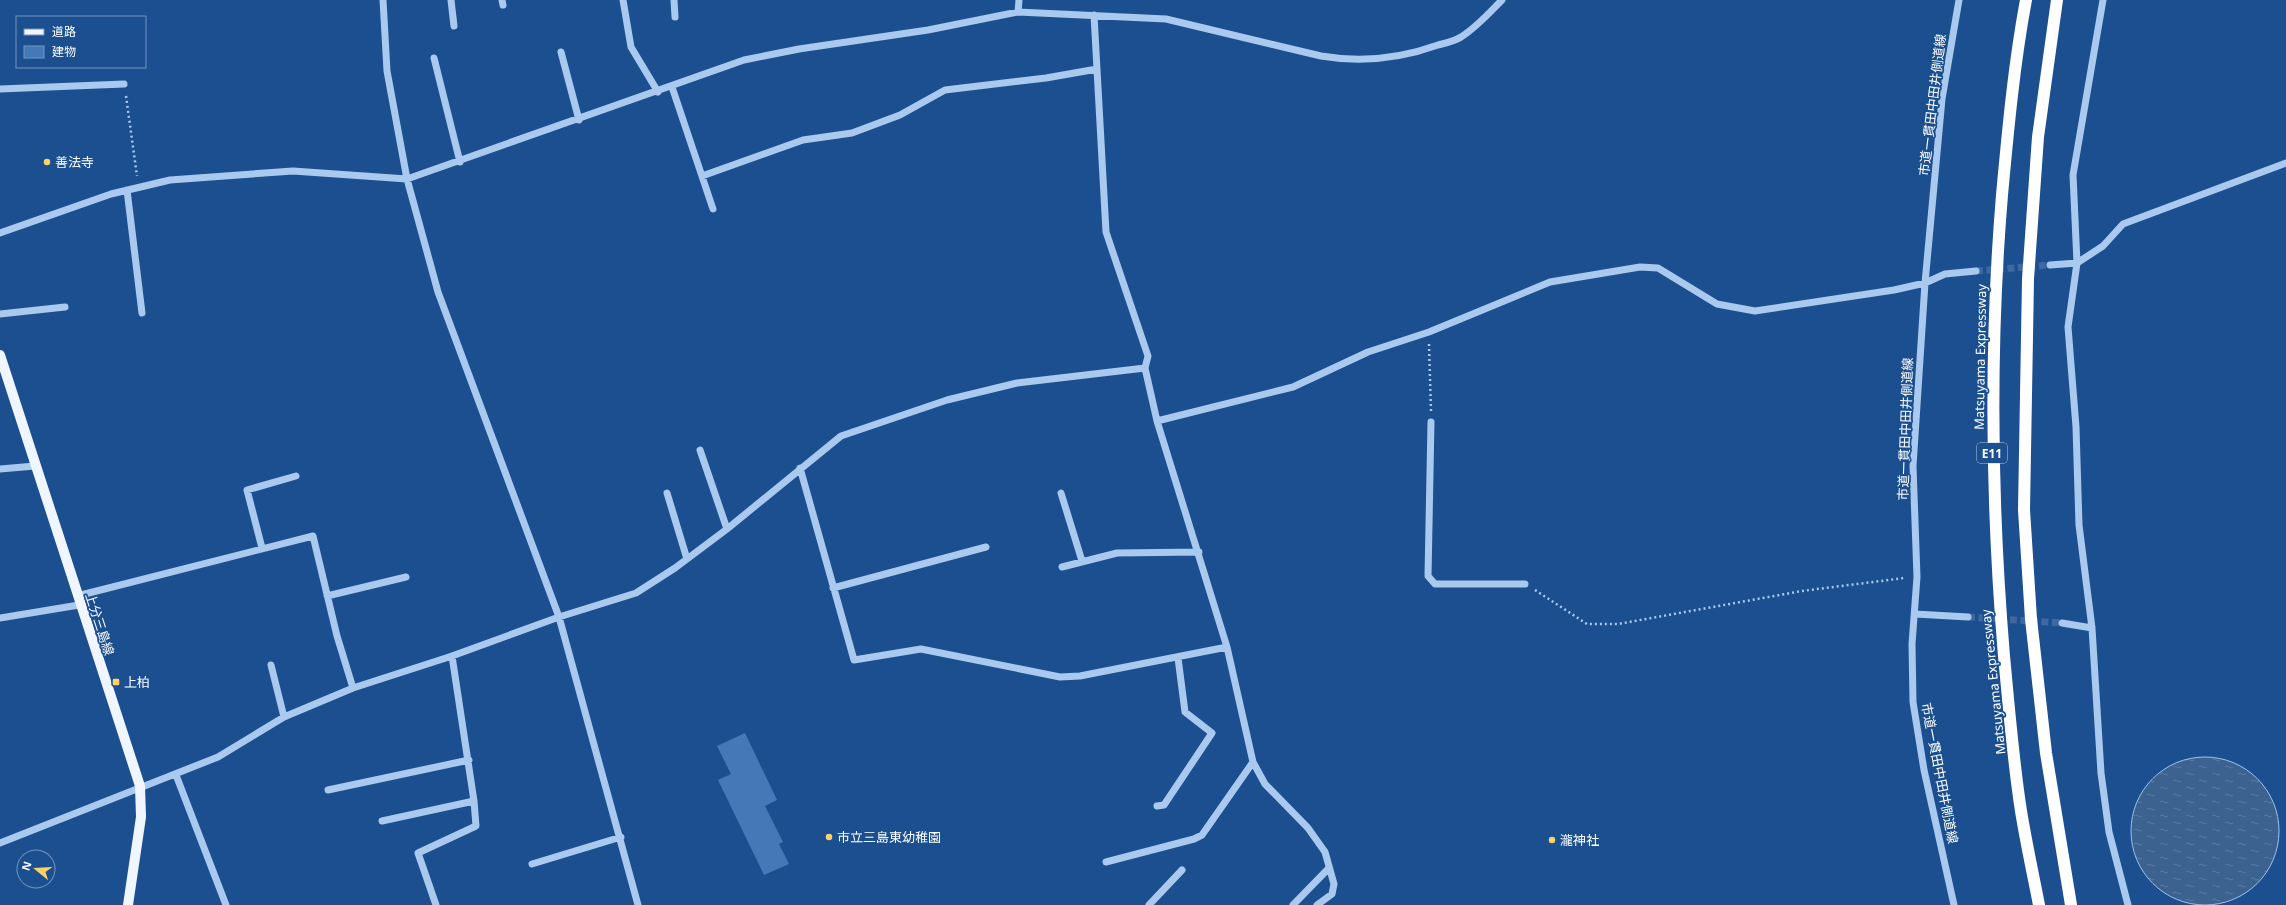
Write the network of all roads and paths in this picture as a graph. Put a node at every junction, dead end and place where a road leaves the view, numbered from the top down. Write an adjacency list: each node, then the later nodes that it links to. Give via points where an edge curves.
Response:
1 (383, 0): 26 (street, via 387,71)
2 (451, 0): 14 (street)
3 (623, 0): 21 (street, via 631,47)
4 (674, 0): 13 (street)
5 (1019, 0): 11 (street)
6 (1502, 0): 12 (street, via 1461,38 1399,57 1375,60 1346,60 1321,56 1166,18)
7 (1959, 0): 34 (street, 市道一貫田中田井側道線, via 1942,99)
8 (2026, 0): 97 (highway, Matsuyama Expressway / E11, via 2007,137 1997,264 1992,343 1992,470 2008,697 2021,810)
9 (2057, 0): 98 (highway, E11, via 2038,137 2028,279 2024,510 2031,618 2046,753)
10 (2103, 0): 31 (street, via 2073,175)
11 (1018, 12): 12 (street); 19 (street, via 928,30 798,49 744,60)
12 (1094, 15): 17 (street)
13 (675, 17)
14 (454, 26)
15 (561, 52): 22 (street)
16 (434, 58): 23 (street)
17 (1097, 69): 25 (street, via 945,90 900,115 852,133 803,140); 40 (street, via 1106,232 1148,356)
18 (124, 84): 20 (street); 27 (path)
19 (672, 87): 21 (street); 25 (street)
20 (0, 89)
21 (658, 92): 22 (street)
22 (579, 120): 23 (street)
23 (460, 162): 26 (street)
24 (2286, 163): 31 (street, via 2123,224 2103,246)
25 (702, 176): 29 (street)
26 (407, 179): 27 (street, via 293,171 170,180); 64 (street, via 438,292)
27 (138, 187): 28 (street)
28 (127, 190): 30 (street); 36 (street)
29 (713, 209)
30 (0, 233)
31 (2077, 263): 32 (street); 68 (street, via 2068,327 2076,426 2079,525)
32 (2050, 265)
33 (1976, 271): 34 (street, via 1945,274)
34 (1925, 283): 38 (street, via 1754,311 1717,304 1658,268 1640,267 1550,282); 57 (street, 市道一貫田中田井側道線, via 1913,466)
35 (65, 307): 37 (street)
36 (142, 313)
37 (0, 314)
38 (1429, 332): 41 (street, via 1368,352 1293,388); 42 (path)
39 (0, 355): 44 (main road, 上分三島線)
40 (1145, 368): 41 (street); 45 (street, via 1017,383 947,400 841,436)
41 (1158, 421): 53 (street)
42 (1431, 422): 59 (street, via 1428,576 1435,584)
43 (700, 450): 50 (street)
44 (35, 466): 46 (street); 62 (main road, 上分三島線)
45 (800, 468): 50 (street); 60 (street)
46 (0, 470)
47 (296, 476): 52 (street, via 247,490)
48 (667, 493): 54 (street)
49 (1061, 494): 55 (street)
50 (727, 529): 54 (street)
51 (986, 546): 60 (street)
52 (262, 548): 61 (street, via 313,536); 62 (street)
53 (1199, 552): 55 (street, via 1117,553); 69 (street)
54 (687, 559): 64 (street, via 636,593)
55 (1082, 561): 56 (street)
56 (1062, 567)
57 (1917, 576): 59 (path, via 1802,591 1618,624 1587,624); 63 (street, 市道一貫田中田井側道線)
58 (406, 577): 61 (street)
59 (1525, 584)
60 (833, 588): 71 (street, via 854,660 920,649 1060,677 1080,676)
61 (327, 596): 73 (street)
62 (78, 600): 65 (street); 78 (main road, 上分三島線)
63 (1914, 614): 66 (street); 96 (street, 市道一貫田中田井側道線, via 1913,702 1924,770)
64 (559, 617): 70 (street); 83 (street)
65 (0, 618)
66 (1968, 618)
67 (2062, 623): 68 (street)
68 (2092, 628): 99 (street, via 2101,773 2109,832)
69 (1227, 647): 71 (street); 76 (street)
70 (452, 656): 73 (street); 75 (street)
71 (1178, 658): 81 (street, via 1185,712 1212,733 1164,805)
72 (271, 665): 74 (street)
73 (353, 688): 74 (street)
74 (284, 717): 77 (street, via 218,756)
75 (469, 760): 79 (street); 80 (street)
76 (1253, 762): 85 (street, via 1202,835 1194,840); 87 (street, via 1265,784 1312,834 1325,852)
77 (176, 775): 78 (street); 90 (street)
78 (140, 786): 84 (street); 89 (main road, 上分三島線, via 141,817)
79 (328, 790)
80 (474, 801): 82 (street); 91 (street, via 476,826 418,853)
81 (1157, 806)
82 (382, 821)
83 (621, 838): 86 (street); 92 (street)
84 (0, 843)
85 (1106, 862)
86 (532, 864)
87 (1329, 868): 94 (street); 95 (street, via 1334,884 1332,894)
88 (1182, 870): 93 (street)
89 (128, 905)
90 (226, 905)
91 (436, 905)
92 (638, 905)
93 (1149, 905)
94 (1293, 905)
95 (1317, 905)
96 (1954, 905)
97 (2039, 905)
98 (2071, 905)
99 (2128, 905)

